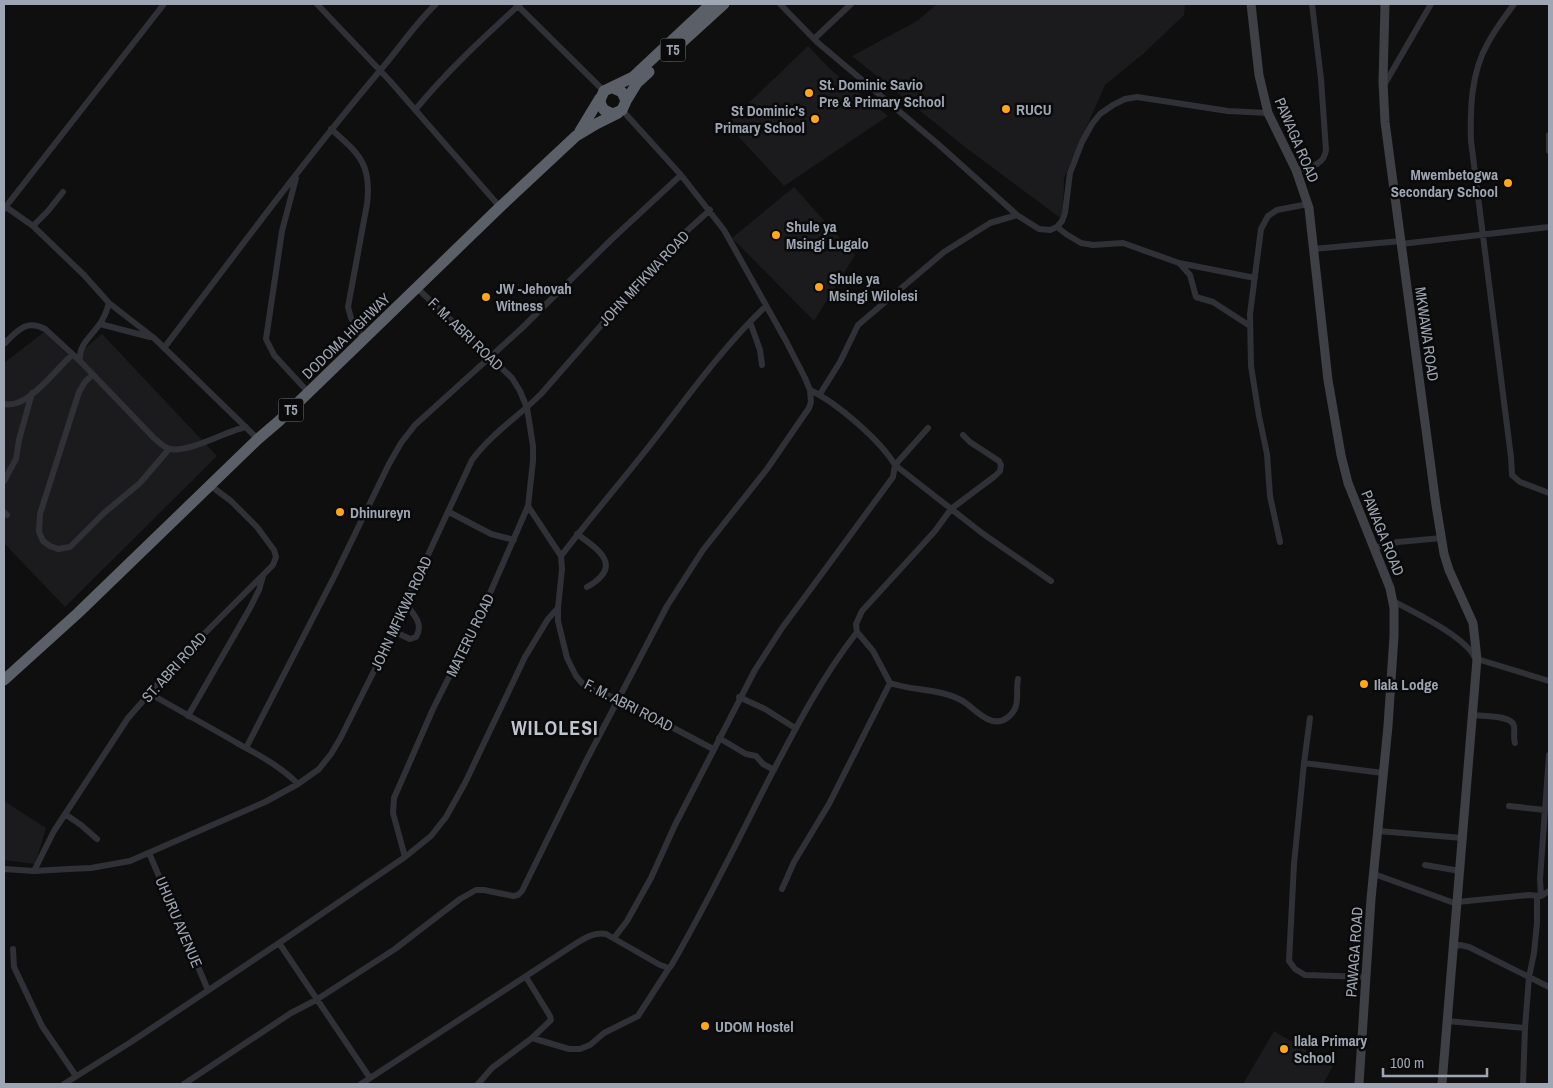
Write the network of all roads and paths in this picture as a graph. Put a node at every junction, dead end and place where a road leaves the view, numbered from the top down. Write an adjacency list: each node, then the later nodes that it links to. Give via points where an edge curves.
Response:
1 (164, 4): 31 (street)
2 (317, 4): 15 (street)
3 (436, 4): 15 (street)
4 (518, 4): 17 (street); 19 (street, via 472,47)
5 (711, 4): 17 (highway, T5, via 633,77)
6 (724, 4): 18 (highway, T5, via 644,76)
7 (780, 4): 14 (street)
8 (850, 4): 14 (street)
9 (1251, 4): 20 (main road, PAWAGA ROAD, via 1259,75)
10 (1312, 4): 25 (street, via 1326,150 1325,156 1315,165)
11 (1385, 4): 16 (main road, MKWAWA ROAD)
12 (1431, 4): 16 (street)
13 (1514, 4): 37 (street, via 1487,43 1473,89 1471,141)
14 (814, 39): 33 (street)
15 (380, 71): 19 (street); 21 (street)
16 (1383, 87): 38 (main road, MKWAWA ROAD)
17 (606, 92): 18 (highway, via 622,92); 18 (highway, via 600,100 604,110 613,114); 23 (highway, T5)
18 (622, 108): 23 (highway, T5); 26 (street)
19 (415, 110): 30 (street)
20 (1268, 112): 25 (main road, PAWAGA ROAD); 35 (street, via 1228,111 1137,97 1113,104 1100,114 1082,142 1070,173 1065,213)
21 (331, 129): 27 (street); 49 (street, via 357,153 365,167 369,190 348,307)
22 (1549, 135): 24 (street)
23 (576, 136): 30 (highway, DODOMA HIGHWAY / T5)
24 (1549, 152)
25 (1296, 170): 29 (main road, PAWAGA ROAD)
26 (681, 174): 32 (street); 53 (street)
27 (296, 175): 51 (street); 59 (street, via 282,231 266,339 274,355)
28 (63, 192): 34 (street)
29 (1308, 204): 39 (main road, PAWAGA ROAD); 41 (street, via 1277,210 1268,216 1261,229)
30 (500, 207): 42 (highway, DODOMA HIGHWAY / T5)
31 (5, 208): 34 (street)
32 (710, 210): 44 (street); 62 (street, JOHN MFIKWA ROAD, via 679,238)
33 (1017, 214): 35 (street, via 1039,229); 60 (street, via 990,223 944,252 858,325)
34 (33, 226): 43 (street)
35 (1057, 227): 40 (street, via 1081,243 1123,243)
36 (1549, 227): 37 (street)
37 (1484, 236): 38 (street); 71 (street, via 1512,475 1520,482)
38 (1401, 243): 39 (street); 76 (main road, MKWAWA ROAD)
39 (1314, 249): 79 (main road, PAWAGA ROAD, via 1328,380 1341,455)
40 (1179, 263): 41 (street); 47 (street, via 1190,276 1196,296 1213,302)
41 (1255, 278): 47 (street)
42 (417, 288): 49 (highway, DODOMA HIGHWAY / T5); 53 (street, F. M. ABRI ROAD)
43 (109, 303): 46 (street); 48 (street)
44 (766, 306): 45 (street); 57 (street)
45 (750, 322): 55 (street); 75 (street)
46 (100, 324): 48 (street); 54 (street, via 82,347)
47 (1250, 326): 78 (street, via 1253,382)
48 (154, 338): 51 (street)
49 (364, 339): 59 (highway, DODOMA HIGHWAY / T5)
50 (4, 344): 52 (street, via 20,329 38,325)
51 (164, 348): 63 (street)
52 (72, 355): 54 (street); 58 (street)
53 (490, 356): 62 (street, F. M. ABRI ROAD, via 512,378); 103 (street, via 415,425 400,443)
54 (80, 361): 56 (street)
55 (762, 365)
56 (92, 375): 67 (street); 67 (street, via 79,392 42,505 39,532 43,541 58,549 70,547 104,512 140,483)
57 (810, 390): 60 (street); 96 (street, via 809,408 767,469 694,563 667,606)
58 (32, 393): 61 (street, via 17,404); 69 (street, via 16,459)
59 (309, 393): 66 (highway, DODOMA HIGHWAY / T5)
60 (820, 394): 68 (street, via 874,440)
61 (4, 404)
62 (527, 408): 72 (street, MATERU ROAD, via 533,446); 74 (street, JOHN MFIKWA ROAD, via 482,446 472,460)
63 (246, 427): 66 (street); 67 (street, via 189,446)
64 (928, 428): 68 (street)
65 (963, 435): 73 (street, via 1001,465 995,476)
66 (258, 438): 70 (highway, DODOMA HIGHWAY / T5)
67 (169, 449)
68 (895, 465): 73 (street); 95 (street, via 894,478 782,628)
69 (4, 481)
70 (211, 486): 81 (street, ST. ABRI ROAD, via 257,527 274,550 273,565); 91 (highway, DODOMA HIGHWAY / T5)
71 (1549, 492)
72 (528, 506): 77 (street, MATERU ROAD); 80 (street)
73 (952, 509): 82 (street); 88 (street, via 862,611)
74 (449, 512): 77 (street, via 492,534); 85 (street, JOHN MFIKWA ROAD)
75 (577, 534): 80 (street); 83 (street, via 604,558 600,577)
76 (1442, 538): 79 (street); 89 (main road, MKWAWA ROAD, via 1452,577 1473,623)
77 (514, 540): 117 (street, MATERU ROAD, via 394,798 393,813)
78 (1280, 542)
79 (1373, 548): 84 (main road, PAWAGA ROAD)
80 (560, 556): 86 (street, F. M. ABRI ROAD)
81 (264, 575): 94 (street, ST. ABRI ROAD); 98 (street, via 260,590)
82 (1051, 580)
83 (587, 587)
84 (1393, 601): 89 (street, via 1457,639); 108 (main road, PAWAGA ROAD, via 1394,647)
85 (406, 604): 87 (street, JOHN MFIKWA ROAD); 87 (street, via 418,620 420,631 413,639)
86 (558, 608): 96 (street, F. M. ABRI ROAD, via 561,637 576,676 588,688); 117 (street, via 525,657 446,817 431,836)
87 (393, 631): 109 (street, JOHN MFIKWA ROAD, via 331,754 319,769)
88 (856, 632): 93 (street, via 873,651); 100 (street)
89 (1476, 660): 92 (street); 97 (main road, MKWAWA ROAD)
90 (1018, 679): 93 (street, via 1017,705 1006,719 999,721 984,717 947,694)
91 (4, 680)
92 (1549, 681)
93 (890, 683): 123 (street, via 830,804 794,862)
94 (149, 693): 98 (street); 112 (street, ST. ABRI ROAD, via 128,718)
95 (739, 697): 100 (street); 101 (street)
96 (619, 699): 104 (street, F. M. ABRI ROAD); 137 (street, via 518,895 476,890 460,898 395,949)
97 (1472, 715): 102 (street, via 1511,721); 114 (main road, MKWAWA ROAD)
98 (188, 716): 103 (street)
99 (1310, 718): 106 (street)
100 (795, 728): 107 (street)
101 (719, 738): 104 (street); 107 (street, via 746,754 756,756)
102 (1514, 743)
103 (246, 748): 109 (street, via 278,766)
104 (713, 749): 127 (street, via 651,878)
105 (1549, 755): 111 (street)
106 (1304, 763): 108 (street); 133 (street, via 1294,864 1290,961 1295,969 1305,974)
107 (774, 770): 131 (street)
108 (1383, 774): 113 (main road, PAWAGA ROAD)
109 (298, 784): 116 (street, JOHN MFIKWA ROAD)
110 (1509, 806): 111 (street)
111 (1545, 810): 125 (street)
112 (65, 814): 115 (street); 120 (street, ST. ABRI ROAD)
113 (1378, 831): 114 (street); 122 (main road, PAWAGA ROAD)
114 (1463, 838): 121 (main road, MKWAWA ROAD)
115 (97, 839)
116 (149, 853): 120 (street, JOHN MFIKWA ROAD, via 117,864); 136 (street, UHURU AVENUE)
117 (405, 857): 128 (street)
118 (1425, 865): 121 (street)
119 (4, 869): 120 (street, JOHN MFIKWA ROAD)
120 (34, 871)
121 (1460, 871): 126 (main road, MKWAWA ROAD)
122 (1374, 874): 126 (street); 133 (main road, PAWAGA ROAD)
123 (782, 890)
124 (1549, 891): 125 (street)
125 (1539, 896): 126 (street); 134 (street)
126 (1457, 903): 129 (main road, MKWAWA ROAD)
127 (614, 938): 131 (street); 132 (street, via 594,934)
128 (279, 943): 136 (street); 137 (street)
129 (1453, 947): 134 (street, via 1469,946); 138 (main road, MKWAWA ROAD)
130 (13, 949): 141 (street, via 14,967 42,1026)
131 (669, 968): 140 (street, via 638,1016 590,1045 569,1049)
132 (526, 977): 140 (street, via 551,1020); 142 (street)
133 (1367, 977): 147 (main road, PAWAGA ROAD)
134 (1529, 977): 135 (street); 139 (street)
135 (1549, 987)
136 (208, 990): 141 (street)
137 (316, 1000): 142 (street); 144 (street)
138 (1447, 1021): 139 (street); 148 (main road, MKWAWA ROAD)
139 (1525, 1028): 149 (street)
140 (532, 1038): 146 (street, via 492,1068)
141 (76, 1076): 143 (street)
142 (370, 1078): 145 (street)
143 (64, 1084)
144 (184, 1084)
145 (361, 1084)
146 (478, 1084)
147 (1359, 1084)
148 (1442, 1084)
149 (1523, 1084)

